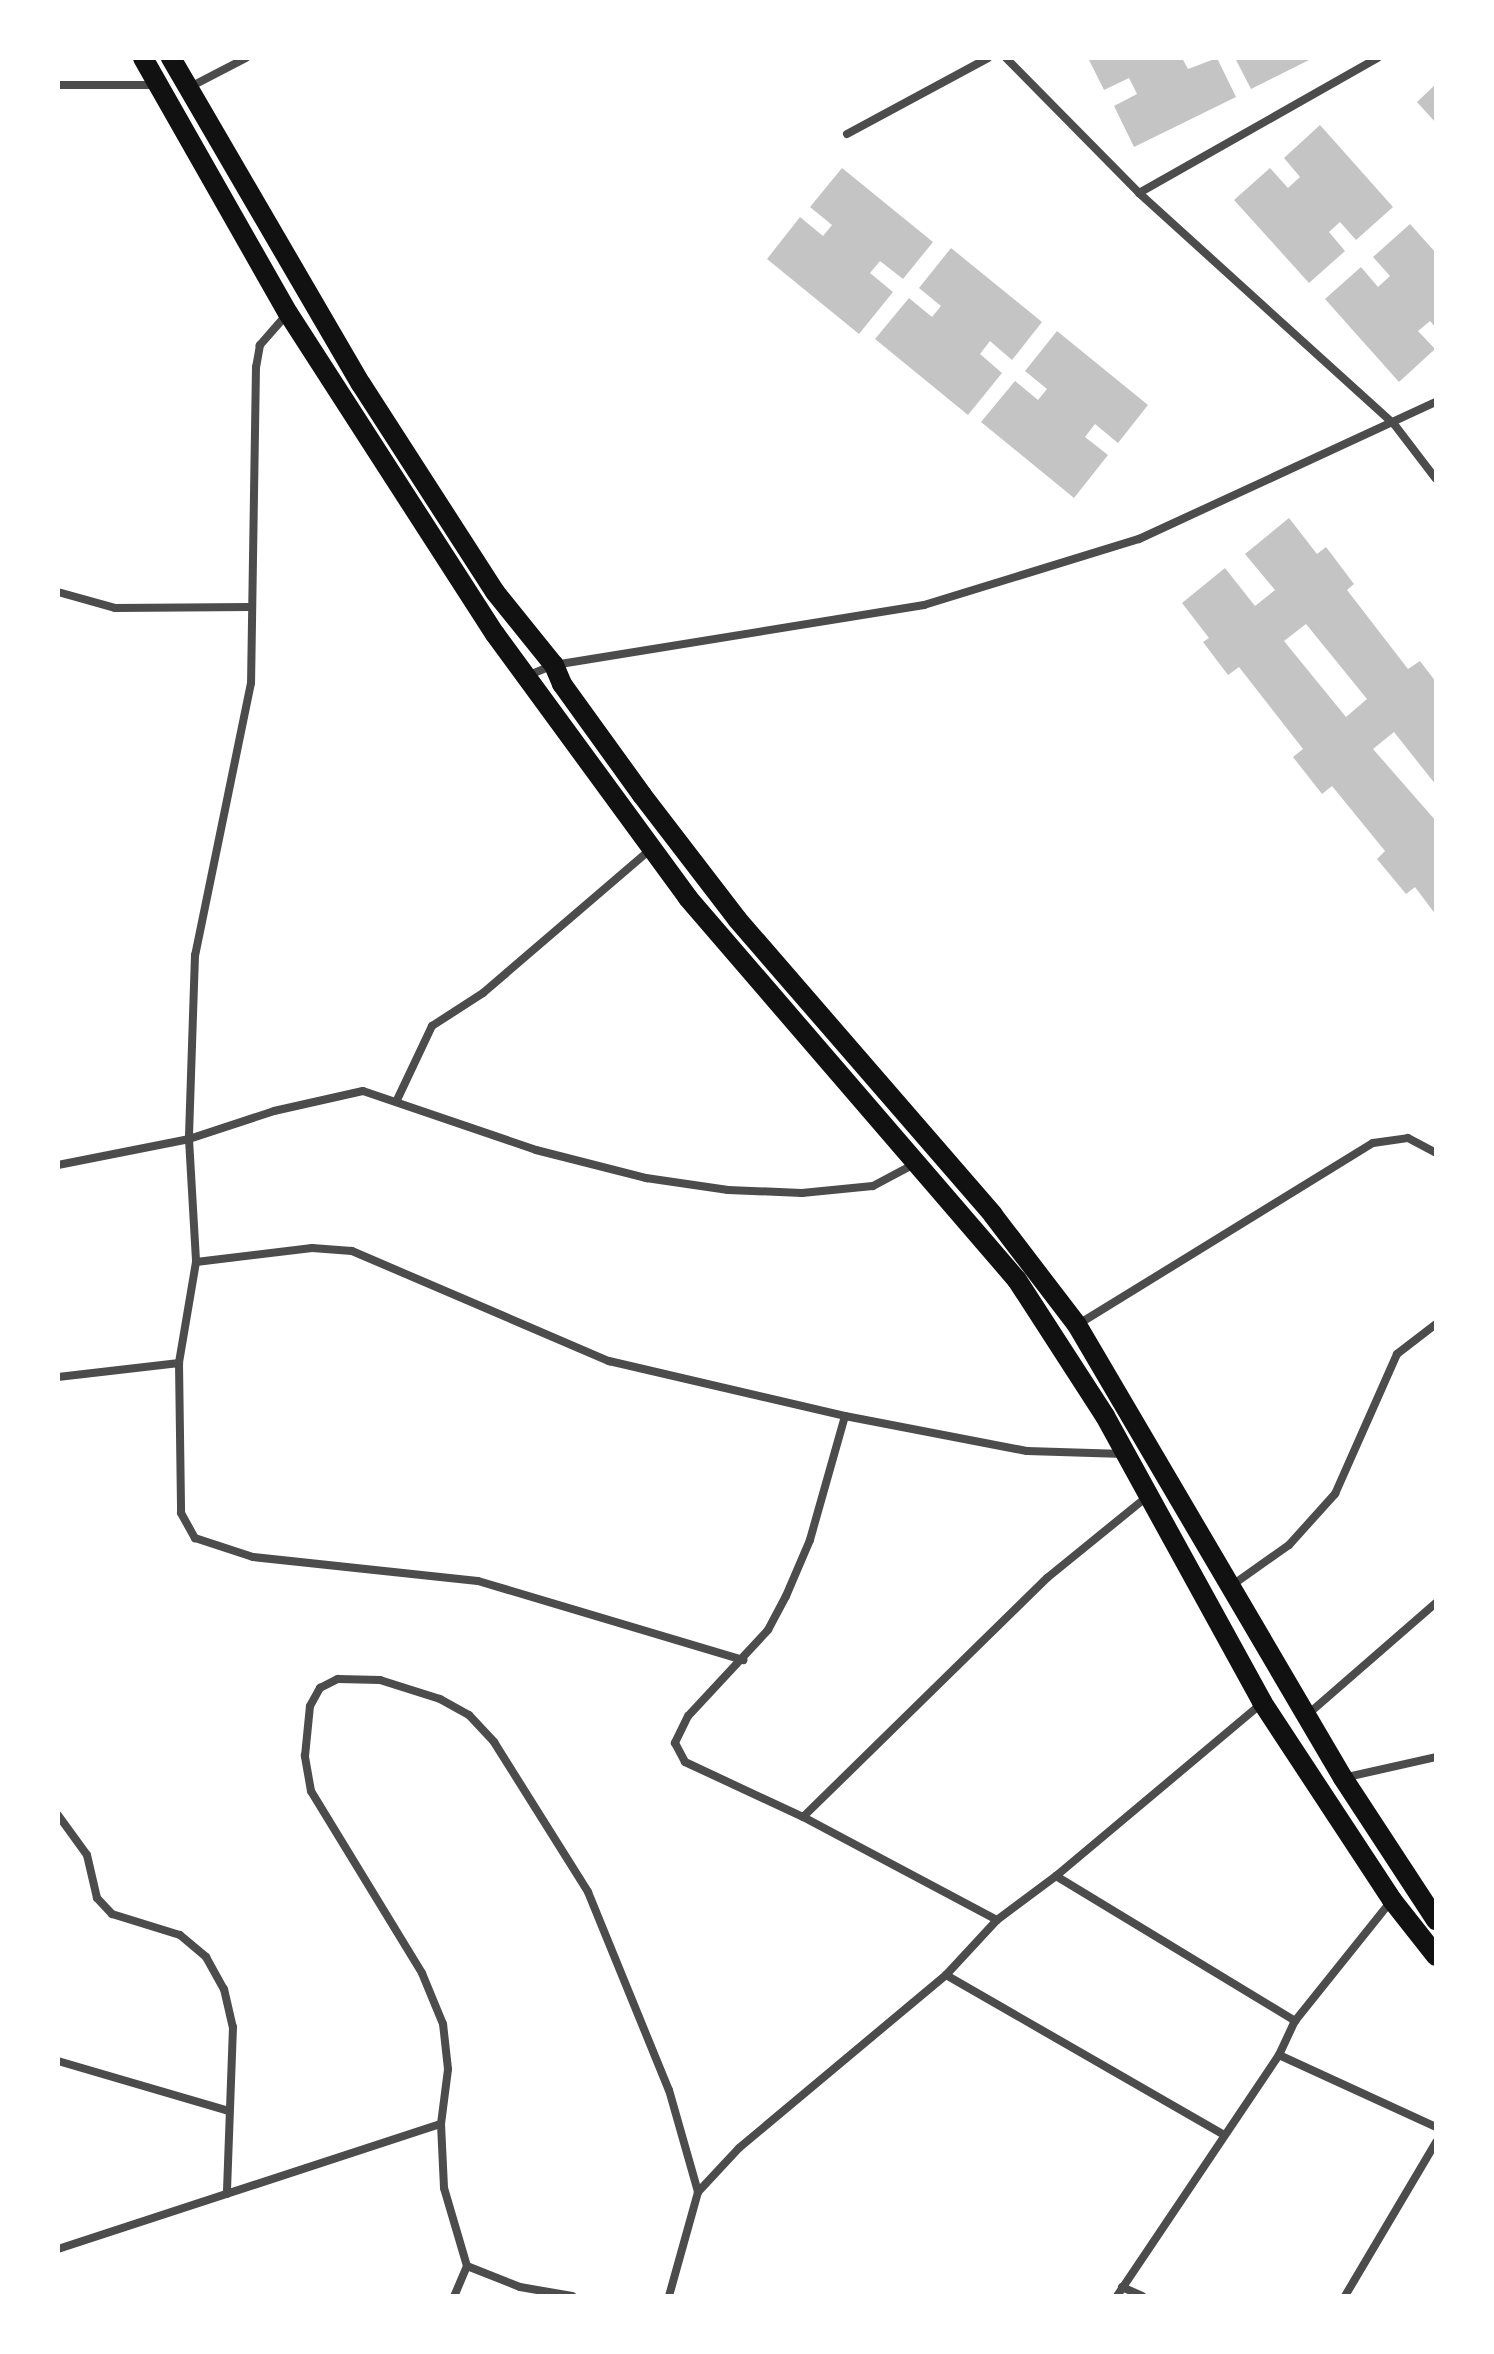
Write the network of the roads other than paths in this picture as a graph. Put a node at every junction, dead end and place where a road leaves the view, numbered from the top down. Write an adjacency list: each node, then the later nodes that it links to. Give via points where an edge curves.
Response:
1 (143, 58): 8 (main road)
2 (246, 58): 9 (street)
3 (988, 58): 10 (street)
4 (1006, 58): 11 (street)
5 (1378, 58): 11 (street)
6 (174, 63): 9 (main road)
7 (58, 85): 8 (street)
8 (158, 85): 12 (main road)
9 (187, 88): 18 (main road, via 430,493 495,592)
10 (847, 134)
11 (1139, 193): 14 (street)
12 (288, 313): 17 (street, via 260,345 256,367); 19 (main road, via 495,634)
13 (1436, 402): 14 (street)
14 (1394, 424): 15 (street); 18 (street, via 1139,539 924,605)
15 (1436, 479)
16 (58, 592): 17 (street, via 115,608)
17 (251, 607): 22 (street, via 251,683 195,955)
18 (554, 665): 19 (street); 28 (main road, via 633,782 737,919 993,1215)
19 (528, 676): 20 (main road)
20 (651, 849): 21 (street, via 483,993 432,1026); 24 (main road)
21 (397, 1100): 22 (street, via 363,1091 331,1096); 24 (street, via 536,1150 646,1178 728,1190 802,1193 873,1186)
22 (189, 1139): 25 (street); 26 (street)
23 (1436, 1153): 28 (street, via 1408,1138 1373,1143)
24 (916, 1163): 32 (main road, via 1017,1280)
25 (58, 1165)
26 (196, 1262): 29 (street); 31 (street, via 312,1248 352,1251 609,1361)
27 (1436, 1324): 34 (street, via 1397,1354 1335,1494 1289,1545)
28 (1077, 1325): 34 (main road)
29 (179, 1363): 30 (street); 36 (street, via 181,1513 195,1538 253,1557 478,1581)
30 (58, 1377)
31 (845, 1416): 32 (street, via 1027,1451); 36 (street, via 810,1540 768,1630)
32 (1125, 1454): 33 (main road)
33 (1148, 1496): 37 (main road); 42 (street, via 1047,1578)
34 (1230, 1586): 38 (main road)
35 (1436, 1603): 38 (street)
36 (743, 1660): 42 (street, via 688,1716 678,1730 676,1753)
37 (1262, 1702): 43 (street); 44 (main road)
38 (1307, 1715): 40 (main road)
39 (1436, 1757): 40 (street)
40 (1343, 1778): 46 (main road)
41 (58, 1815): 52 (street, via 87,1855 97,1898 112,1914 180,1935 206,1957 224,1989 233,2027)
42 (803, 1817): 45 (street)
43 (1056, 1876): 45 (street); 49 (street)
44 (1392, 1900): 47 (main road); 49 (street)
45 (997, 1920): 48 (street)
46 (1436, 1920)
47 (1436, 1956)
48 (946, 1975): 55 (street); 57 (street, via 739,2148)
49 (1295, 2021): 50 (street)
50 (1279, 2055): 54 (street); 55 (street)
51 (58, 2061): 52 (street)
52 (226, 2110): 58 (street)
53 (441, 2124): 57 (street, via 448,2069 443,2024 422,1973 311,1791 305,1756 310,1706 320,1688 338,1679 380,1680 440,1699 469,1715 494,1742 588,1892 669,2090); 58 (street); 60 (street, via 444,2188)
54 (1436, 2127)
55 (1222, 2134): 61 (street)
56 (1436, 2142): 66 (street)
57 (698, 2192): 64 (street)
58 (227, 2194): 59 (street)
59 (58, 2249)
60 (467, 2266): 62 (street); 63 (street, via 520,2287)
61 (1119, 2292): 65 (street)
62 (454, 2296)
63 (572, 2296)
64 (669, 2296)
65 (1142, 2296)
66 (1345, 2296)

